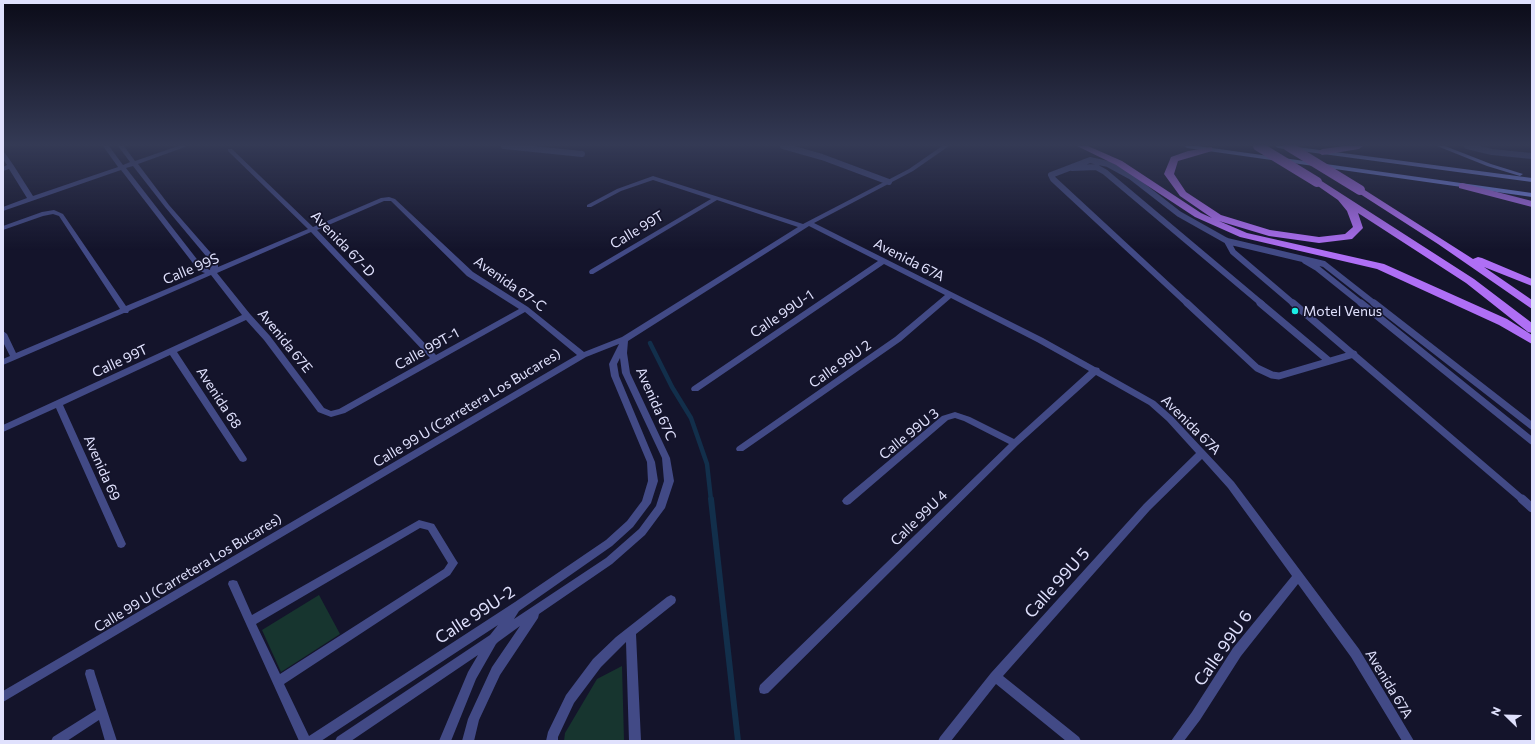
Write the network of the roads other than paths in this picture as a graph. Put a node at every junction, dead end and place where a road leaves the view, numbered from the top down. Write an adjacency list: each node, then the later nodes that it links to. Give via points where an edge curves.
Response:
1 (20, 181): 22 (street)
2 (83, 181): 22 (street)
3 (133, 181): 35 (street, Avenida 67E, via 201,269)
4 (149, 181): 35 (street, via 215,262)
5 (261, 181): 29 (street, Avenida 67-D)
6 (646, 181): 25 (street, Avenida 67A, via 619,190)
7 (662, 181): 21 (street, Avenida 67A)
8 (886, 181): 17 (lane)
9 (1055, 181): 51 (lane, via 1257,368 1279,376)
10 (1115, 181): 51 (lane)
11 (1135, 181): 30 (lane, via 1179,214)
12 (1146, 181): 45 (main road, via 1198,215 1244,234 1380,266 1503,322)
13 (1174, 181): 19 (main road, via 1183,194 1218,217 1269,233 1319,240 1348,237 1358,228 1352,210)
14 (1315, 181): 19 (main road, bridge)
15 (1345, 181): 31 (main road, bridge)
16 (1426, 181): 18 (main road)
17 (889, 182): 27 (street, Calle 99 U (Carretera Los Bucares))
18 (1462, 186): 20 (main road); 24 (main road)
19 (1338, 194): 42 (main road, via 1470,281)
20 (1532, 195)
21 (716, 198): 27 (street, Avenida 67A); 34 (street, Calle 99T)
22 (31, 199): 26 (street)
23 (388, 199): 29 (street, Calle 99S); 39 (street, Avenida 67-C, via 393,200 470,274)
24 (1532, 204)
25 (589, 206)
26 (3, 209)
27 (806, 225): 33 (street, Avenida 67A); 44 (street, Calle 99 U (Carretera Los Bucares))
28 (3, 228): 40 (street, via 42,214 54,212 61,215)
29 (313, 231): 35 (street, Calle 99S); 50 (street, Avenida 67-D)
30 (1228, 241): 32 (lane); 47 (lane, via 1233,252)
31 (1442, 242): 36 (main road, via 1487,265); 38 (main road)
32 (1298, 257): 57 (lane, via 1324,264); 59 (lane, via 1317,268)
33 (883, 262): 37 (street, Avenida 67A); 54 (street, Calle 99U-1)
34 (593, 272)
35 (212, 273): 40 (street, Calle 99S); 41 (street, Avenida 67E)
36 (1532, 283)
37 (950, 295): 53 (street, Avenida 67A); 61 (street, Calle 99U 2, via 898,339)
38 (1532, 304)
39 (525, 309): 48 (street, Avenida 67-C); 50 (street, Calle 99T-1)
40 (125, 310): 49 (street, Calle 99S)
41 (247, 316): 46 (street, Calle 99T); 56 (street, Avenida 67E, via 267,338 321,410 331,414)
42 (1532, 329)
43 (3, 334): 49 (street)
44 (625, 339): 48 (street, Calle 99 U (Carretera Los Bucares)); 65 (street, Avenida 67C, via 613,364 614,376 651,462 653,481); 66 (street, Avenida 67C, via 626,373 666,458 669,481)
45 (1532, 340)
46 (172, 351): 55 (street, Calle 99T); 63 (street, Avenida 68)
47 (1354, 354): 51 (lane); 67 (lane)
48 (584, 355): 81 (street, Calle 99 U (Carretera Los Bucares))
49 (14, 358): 52 (street, Calle 99S)
50 (435, 359): 56 (street, Calle 99T-1)
51 (1329, 361)
52 (3, 362)
53 (1096, 370): 60 (street, Calle 99U 4); 62 (street, Avenida 67A, via 1152,403)
54 (695, 389)
55 (58, 403): 58 (street, Calle 99T); 68 (street, Avenida 69)
56 (342, 411)
57 (1532, 426)
58 (3, 429)
59 (1532, 441)
60 (1015, 443): 64 (street, Calle 99U 3, via 967,419 955,416 945,418); 80 (street, Calle 99U 4)
61 (740, 449)
62 (1202, 453): 69 (street, Avenida 67A, via 1231,485); 78 (street, Calle 99U 5, via 1147,507)
63 (243, 459)
64 (847, 501)
65 (646, 503): 72 (street, Calle 99U-2, via 630,524 609,543)
66 (660, 508): 73 (street, Calle 99U-2, via 642,532 609,561)
67 (1532, 508)
68 (121, 544)
69 (1298, 576): 94 (street, Calle 99U 6, via 1237,652); 95 (street, Avenida 67A, via 1355,653)
70 (233, 584): 74 (street)
71 (671, 600): 75 (street)
72 (519, 605): 76 (street); 86 (street, Calle 99U-2)
73 (539, 609): 76 (street, Calle 99U-2); 89 (street, via 496,671 474,719)
74 (250, 622): 79 (street); 79 (street, via 420,524 431,527 454,563 447,572)
75 (631, 632): 90 (street, via 597,663 570,699); 91 (street)
76 (492, 641): 87 (street, Calle 99U-2); 88 (street, via 472,676)
77 (90, 674): 82 (street)
78 (995, 677): 92 (street, Calle 99U 5); 93 (street)
79 (278, 682): 85 (street)
80 (764, 689)
81 (3, 697)
82 (102, 712): 83 (street); 84 (street)
83 (57, 741)
84 (112, 741)
85 (305, 741)
86 (311, 741)
87 (341, 741)
88 (445, 741)
89 (468, 741)
90 (552, 741)
91 (635, 741)
92 (944, 741)
93 (1075, 741)
94 (1177, 741)
95 (1408, 741)

